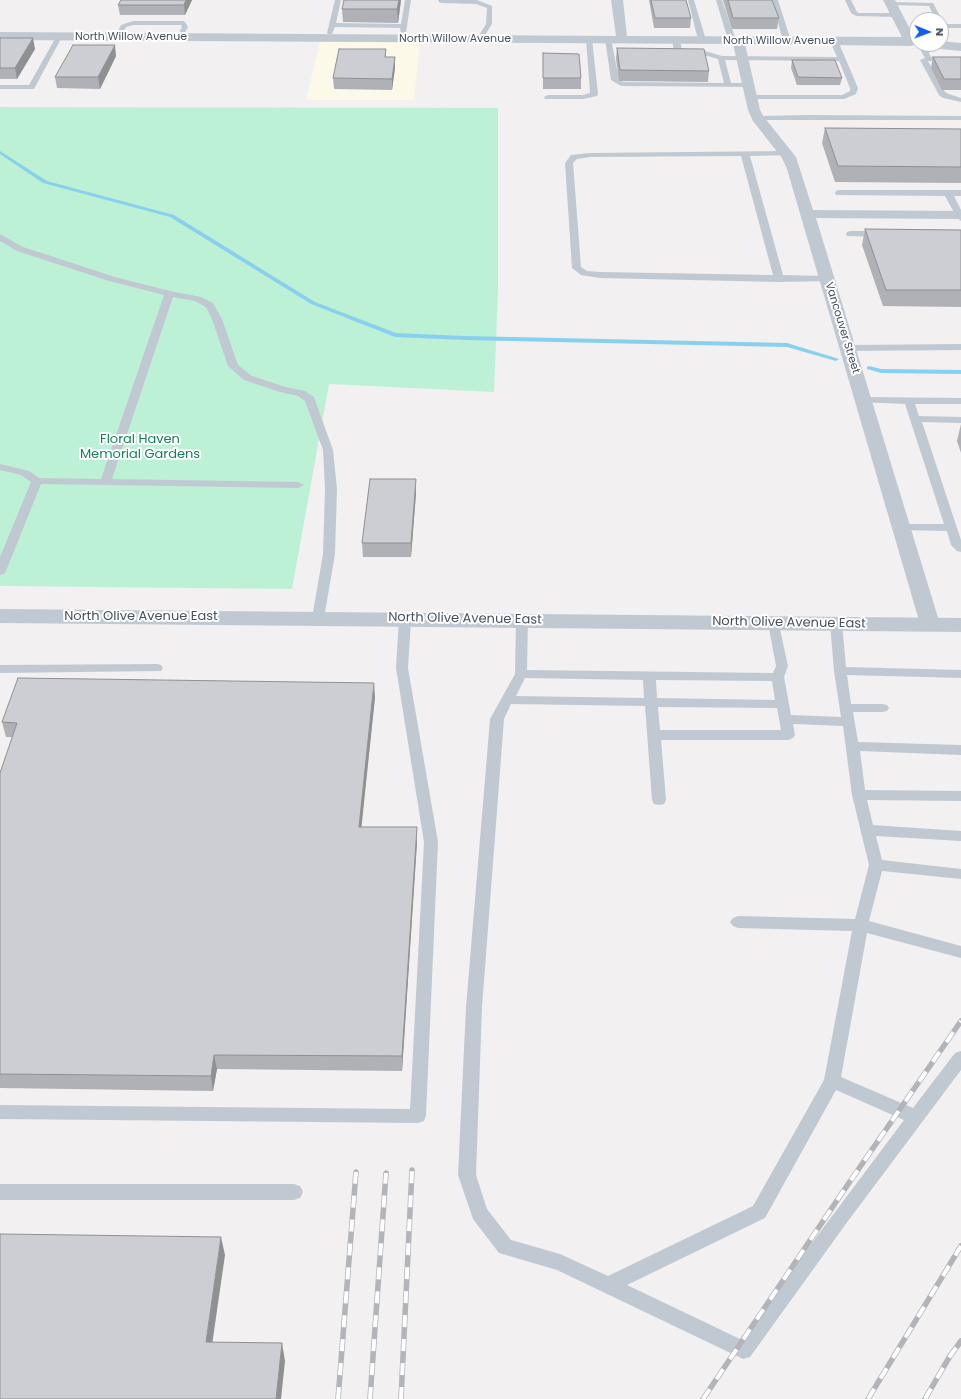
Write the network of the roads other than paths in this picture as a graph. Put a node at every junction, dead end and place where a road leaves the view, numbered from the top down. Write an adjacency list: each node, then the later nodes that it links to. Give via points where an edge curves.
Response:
1 (338, 0): 12 (lane)
2 (408, 0): 13 (lane)
3 (617, 0): 30 (street)
4 (691, 0): 23 (lane)
5 (719, 0): 24 (lane)
6 (775, 0): 27 (lane)
7 (848, 0): 11 (lane, via 854,14)
8 (441, 1): 21 (lane, via 477,2 490,7 489,24)
9 (890, 2): 10 (lane, via 931,4); 11 (street)
10 (935, 12)
11 (896, 15): 16 (street)
12 (332, 25): 13 (lane); 19 (lane)
13 (404, 26): 20 (lane)
14 (949, 26): 15 (lane)
15 (961, 26)
16 (909, 33)
17 (0, 36): 18 (street, North Willow Avenue)
18 (59, 37): 19 (street, North Willow Avenue); 41 (lane, via 31,87)
19 (329, 38): 20 (street, North Willow Avenue)
20 (402, 38): 21 (street, North Willow Avenue)
21 (480, 39): 22 (street, North Willow Avenue)
22 (589, 39): 30 (street, North Willow Avenue); 43 (lane, via 587,55 594,94 583,97)
23 (702, 40): 24 (street, North Willow Avenue); 33 (street, North Willow Avenue)
24 (735, 40): 27 (street, North Willow Avenue); 36 (street, Vancouver Street)
25 (949, 40): 26 (street)
26 (961, 40)
27 (787, 41): 28 (street, North Willow Avenue)
28 (834, 41): 29 (street, North Willow Avenue); 37 (lane)
29 (909, 42)
30 (614, 45): 33 (street, North Willow Avenue); 40 (lane, via 615,80 621,84)
31 (949, 45): 32 (street)
32 (961, 46)
33 (675, 47): 35 (lane)
34 (924, 52): 38 (lane)
35 (721, 58): 36 (lane); 40 (lane)
36 (742, 58): 37 (lane); 42 (street, Vancouver Street)
37 (842, 59): 42 (lane, via 854,88 853,92 844,96 820,98)
38 (929, 59): 39 (lane); 44 (lane, via 924,60 942,93)
39 (961, 59)
40 (728, 85): 42 (lane)
41 (0, 87)
42 (750, 91): 45 (street, Vancouver Street)
43 (548, 97)
44 (961, 100)
45 (758, 118): 46 (lane); 47 (street, Vancouver Street)
46 (961, 118)
47 (786, 153): 48 (lane); 52 (street, Vancouver Street, via 794,169)
48 (745, 154): 57 (lane); 57 (lane, via 574,157 569,163 577,268 584,273 600,275)
49 (839, 192): 50 (lane)
50 (948, 193): 51 (lane); 53 (lane)
51 (961, 193)
52 (808, 214): 53 (street); 58 (street, Vancouver Street)
53 (960, 216)
54 (850, 234): 55 (lane)
55 (890, 234)
56 (0, 237): 59 (lane, via 20,249 112,279)
57 (779, 278): 58 (lane)
58 (827, 279): 61 (street, Vancouver Street)
59 (169, 294): 69 (lane); 76 (lane, via 198,299 210,305 233,366 248,378 301,393 310,399 328,450 331,489 329,554)
60 (961, 347): 61 (lane)
61 (848, 348): 62 (street, Vancouver Street)
62 (863, 400): 63 (lane); 71 (street, Vancouver Street)
63 (908, 400): 64 (lane); 65 (lane)
64 (961, 401)
65 (915, 419): 66 (lane); 72 (lane)
66 (961, 420)
67 (0, 467): 68 (lane, via 25,473)
68 (37, 481): 69 (lane); 74 (lane)
69 (105, 482): 70 (lane)
70 (298, 485)
71 (901, 527): 72 (lane); 81 (street, Vancouver Street)
72 (951, 528): 73 (lane, via 957,546)
73 (961, 549)
74 (0, 571)
75 (0, 616): 76 (street, North Olive Avenue East)
76 (318, 618): 77 (street, North Olive Avenue East)
77 (404, 619): 78 (street, North Olive Avenue East); 112 (lane, via 402,668 431,842 418,1116)
78 (522, 620): 79 (street, North Olive Avenue East); 86 (lane)
79 (774, 622): 80 (street, North Olive Avenue East); 89 (lane, via 782,666)
80 (836, 623): 81 (street, North Olive Avenue East); 85 (lane)
81 (930, 624): 82 (street, North Olive Avenue East)
82 (961, 624)
83 (157, 668): 84 (lane)
84 (0, 669)
85 (840, 671): 87 (lane); 93 (lane)
86 (521, 674): 88 (lane); 90 (lane)
87 (961, 674)
88 (649, 676): 89 (lane); 91 (lane)
89 (778, 677): 92 (lane)
90 (508, 700): 91 (lane); 116 (lane, via 498,719 497,727 474,1007 467,1175 479,1214 505,1247 560,1262)
91 (652, 702): 92 (lane); 97 (lane)
92 (783, 704): 95 (lane)
93 (845, 708): 94 (lane); 96 (lane)
94 (882, 708)
95 (785, 719): 96 (lane); 97 (lane, via 788,735)
96 (849, 722): 98 (lane)
97 (653, 735): 102 (lane)
98 (852, 746): 99 (lane); 100 (lane)
99 (961, 750)
100 (859, 795): 101 (lane); 103 (lane)
101 (961, 796)
102 (659, 800)
103 (867, 830): 104 (lane); 105 (lane)
104 (961, 836)
105 (876, 865): 106 (lane); 108 (lane)
106 (961, 874)
107 (738, 922): 108 (lane)
108 (861, 925): 109 (lane); 111 (lane)
109 (961, 952)
110 (961, 1058): 113 (lane)
111 (832, 1080): 113 (lane); 116 (lane, via 759,1212)
112 (0, 1112)
113 (916, 1117): 116 (lane, via 743,1350)
114 (0, 1192): 115 (lane)
115 (294, 1192)
116 (608, 1285)

